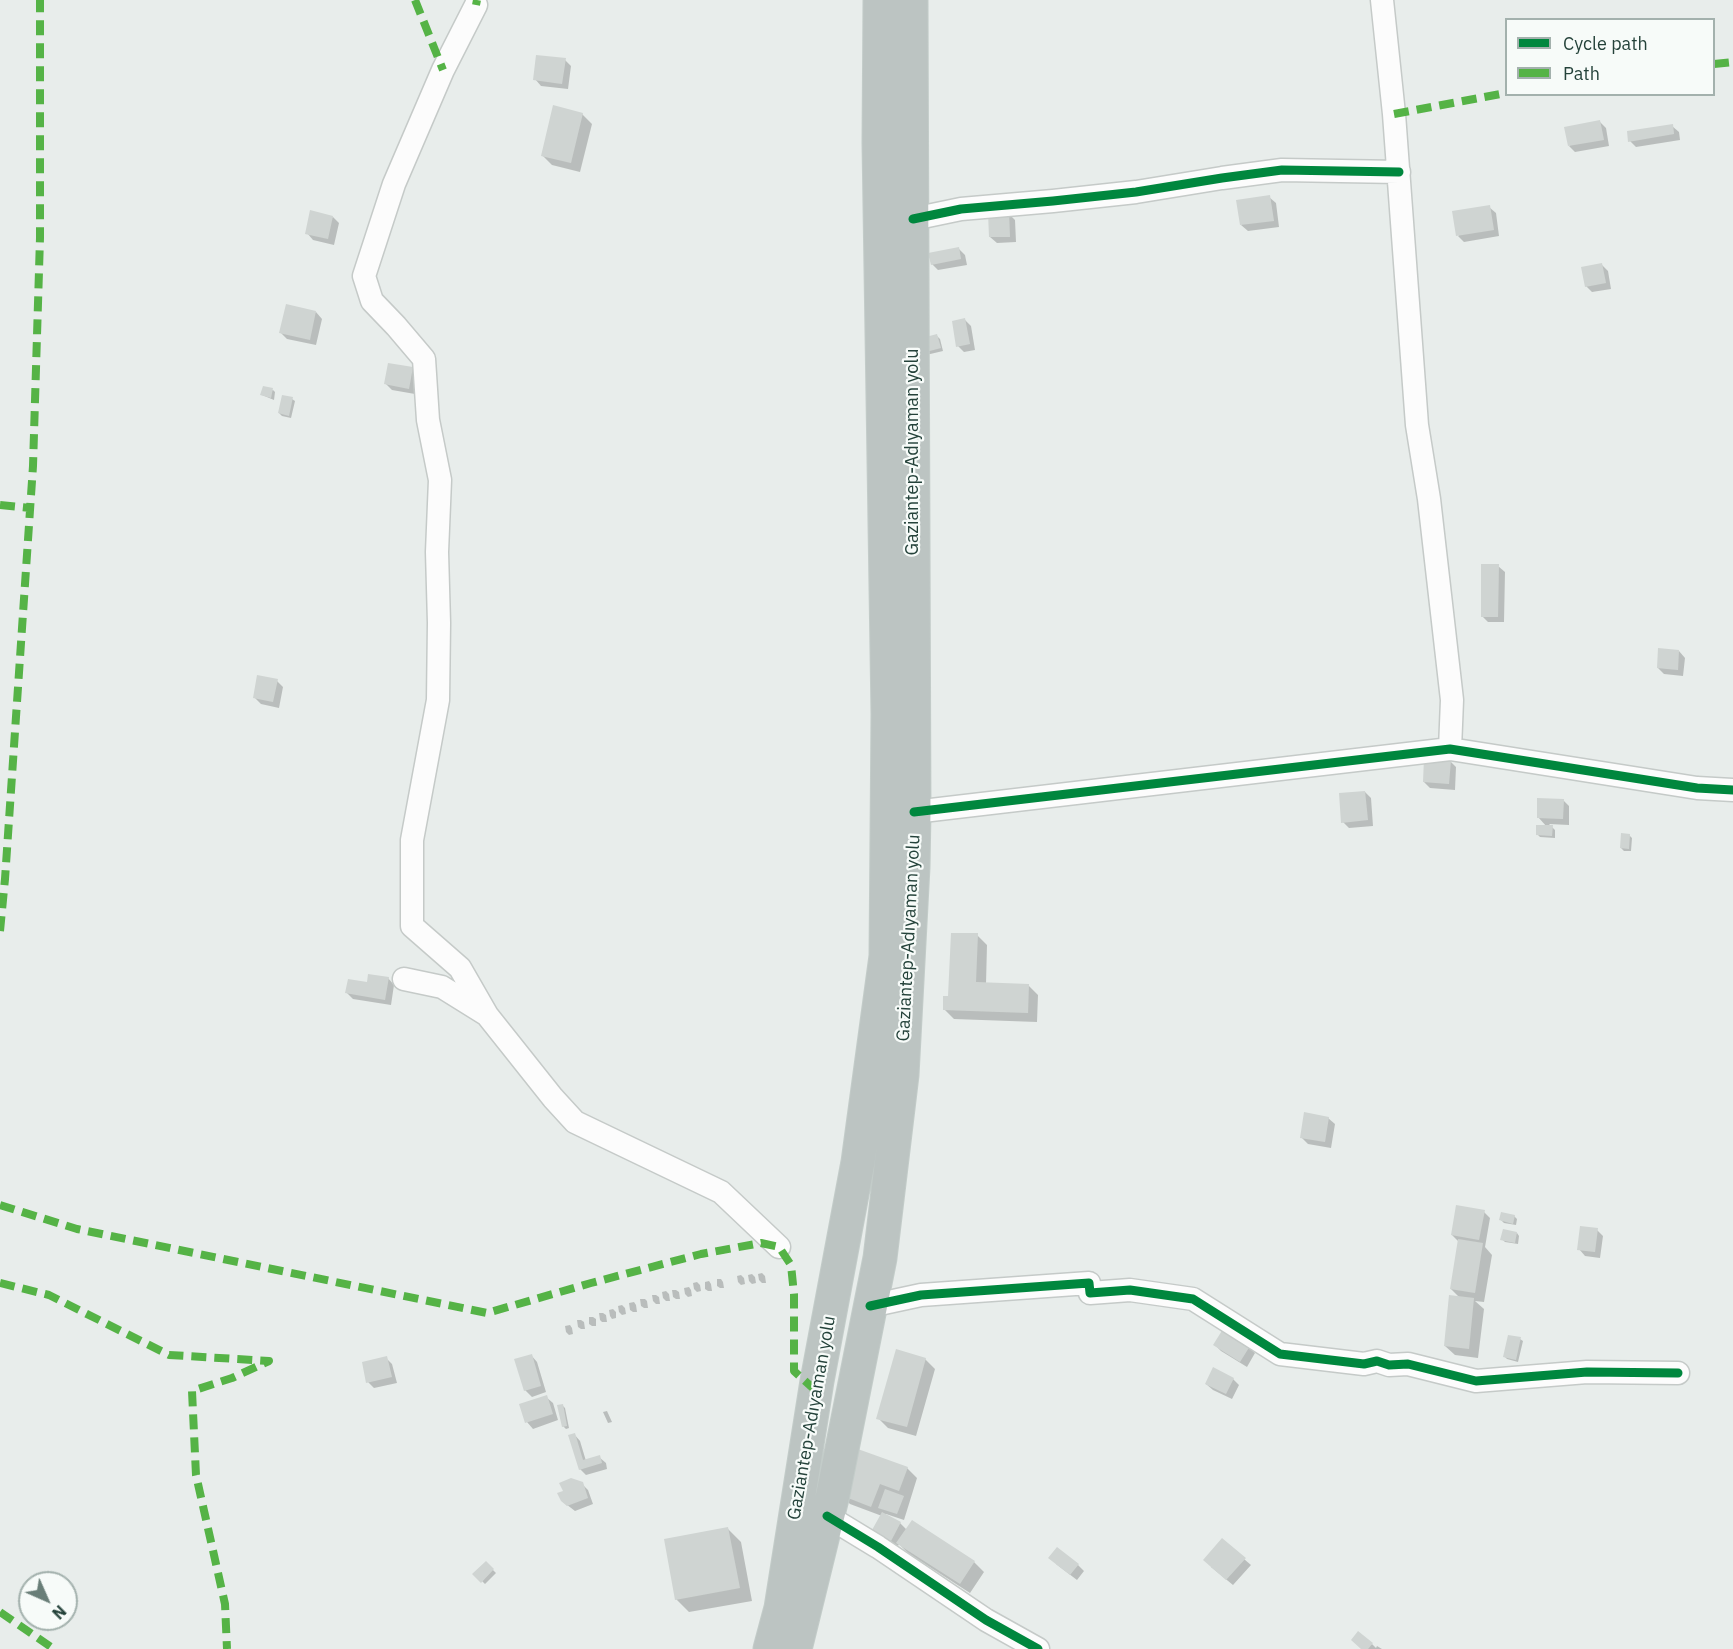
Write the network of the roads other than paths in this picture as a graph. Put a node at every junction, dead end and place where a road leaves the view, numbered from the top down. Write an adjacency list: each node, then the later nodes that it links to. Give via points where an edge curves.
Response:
1 (880, 0): 16 (highway, Gaziantep-Adıyaman yolu, via 888,714 886,957 858,1161 817,1381 781,1608)
2 (911, 0): 6 (highway, Gaziantep-Adıyaman yolu)
3 (1382, 0): 5 (street)
4 (476, 5): 11 (street, via 394,184 364,276 372,302 424,359 428,420 440,480 436,552 438,700 412,840 412,926 460,968)
5 (1399, 172): 6 (street, via 1282,170 1136,192 961,208); 7 (street, via 1417,425 1452,700)
6 (913, 219): 9 (highway, Gaziantep-Adıyaman yolu)
7 (1450, 749): 8 (street, via 1697,788); 9 (street)
8 (1733, 790)
9 (914, 812): 13 (highway, Gaziantep-Adıyaman yolu, via 902,1075 880,1258)
10 (404, 979): 11 (street, via 442,987)
11 (487, 1015): 12 (street, via 575,1122 721,1192)
12 (779, 1247)
13 (870, 1306): 14 (street, via 921,1295 1089,1283 1090,1293 1130,1290 1193,1299 1281,1354 1364,1364 1408,1364 1476,1380 1587,1372); 15 (highway, Gaziantep-Adıyaman yolu)
14 (1678, 1373)
15 (827, 1516): 17 (highway, Gaziantep-Adıyaman yolu); 18 (street, via 986,1620)
16 (770, 1649)
17 (795, 1649)
18 (1038, 1649)

